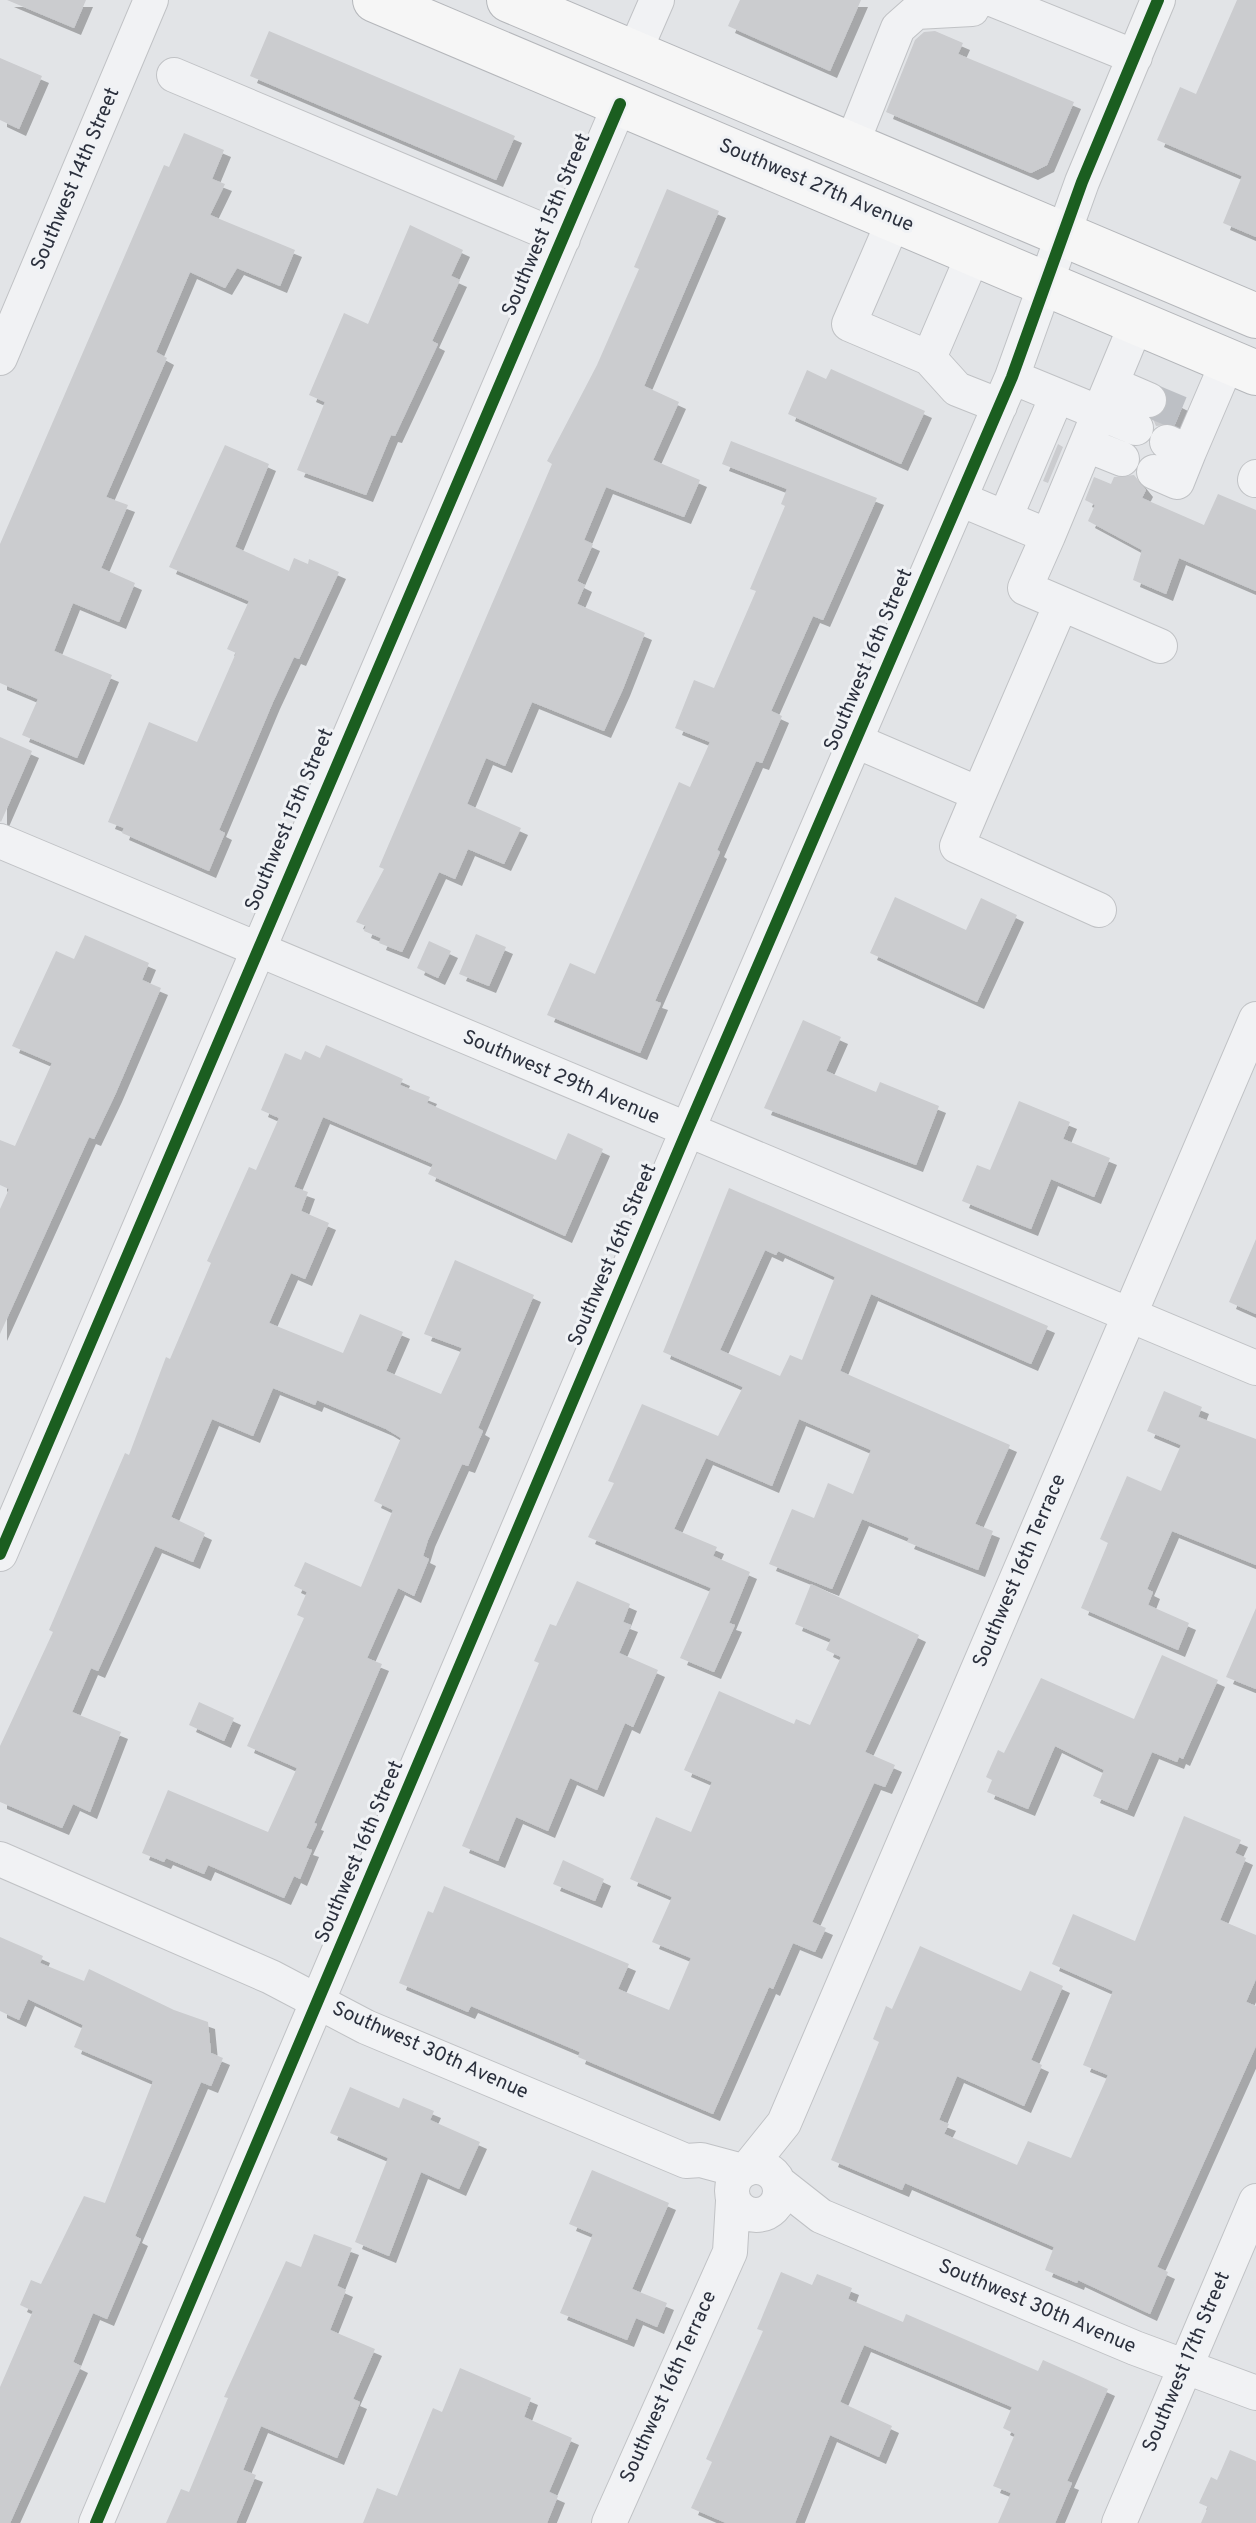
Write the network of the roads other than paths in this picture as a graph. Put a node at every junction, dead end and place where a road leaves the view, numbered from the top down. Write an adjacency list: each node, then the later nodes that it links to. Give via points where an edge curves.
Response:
1 (151, 0): 21 (street, Southwest 14th Street)
2 (375, 0): 12 (highway, Southwest 27th Avenue)
3 (509, 0): 9 (highway)
4 (657, 0): 9 (street)
5 (976, 0): 8 (street, via 972,9)
6 (994, 0): 10 (street)
7 (1158, 0): 10 (street, Southwest 16th Street)
8 (917, 6): 13 (street, via 898,28)
9 (634, 53): 13 (highway)
10 (1135, 57): 15 (street, Southwest 16th Street)
11 (174, 75): 16 (street)
12 (620, 104): 14 (highway, Southwest 27th Avenue); 16 (street, Southwest 15th Street)
13 (851, 146): 15 (highway)
14 (894, 220): 17 (highway, Southwest 27th Avenue); 22 (street, via 849,324)
15 (1064, 234): 18 (street, Southwest 16th Street); 19 (highway)
16 (563, 239): 40 (street, Southwest 15th Street)
17 (974, 253): 18 (highway, Southwest 27th Avenue); 22 (street)
18 (1047, 284): 20 (highway, Southwest 27th Avenue); 24 (street, Southwest 16th Street)
19 (1256, 316)
20 (1137, 322): 23 (highway, Southwest 27th Avenue); 26 (street)
21 (0, 358)
22 (929, 358): 24 (street, via 957,389)
23 (1242, 367): 28 (street)
24 (1006, 391): 25 (street); 31 (street, Southwest 16th Street)
25 (1057, 396): 26 (street); 32 (street)
26 (1106, 399): 27 (street); 29 (street)
27 (1142, 414)
28 (1178, 440)
29 (1087, 445): 30 (street); 33 (street)
30 (1122, 459)
31 (960, 499): 32 (street); 36 (street, Southwest 16th Street)
32 (1005, 518): 33 (street)
33 (1048, 536): 34 (street, via 1025,588)
34 (1061, 604): 35 (street); 37 (street)
35 (1160, 646)
36 (856, 741): 37 (street); 42 (street, Southwest 16th Street)
37 (979, 794): 39 (street, via 957,846)
38 (0, 841): 40 (street, Southwest 29th Avenue)
39 (1099, 910)
40 (257, 950): 42 (street, Southwest 29th Avenue); 45 (street, Southwest 15th Street)
41 (1256, 1019): 43 (street, Southwest 16th Terrace)
42 (687, 1131): 43 (street, Southwest 29th Avenue); 47 (street, Southwest 16th Street)
43 (1131, 1314): 44 (street, Southwest 29th Avenue); 48 (street, Southwest 16th Terrace)
44 (1256, 1368)
45 (0, 1554)
46 (0, 1859): 47 (street, Southwest 30th Avenue)
47 (318, 2001): 48 (street, Southwest 30th Avenue, via 366,2027 686,2161 695,2172); 52 (street, Southwest 16th Street)
48 (755, 2191): 50 (street, Southwest 30th Avenue); 53 (street, Southwest 16th Terrace, via 756,2228 730,2252)
49 (1256, 2201): 50 (street, Southwest 17th Street)
50 (1185, 2366): 51 (street, Southwest 30th Avenue); 54 (street, Southwest 17th Street)
51 (1256, 2393)
52 (96, 2523)
53 (609, 2523)
54 (1119, 2523)

